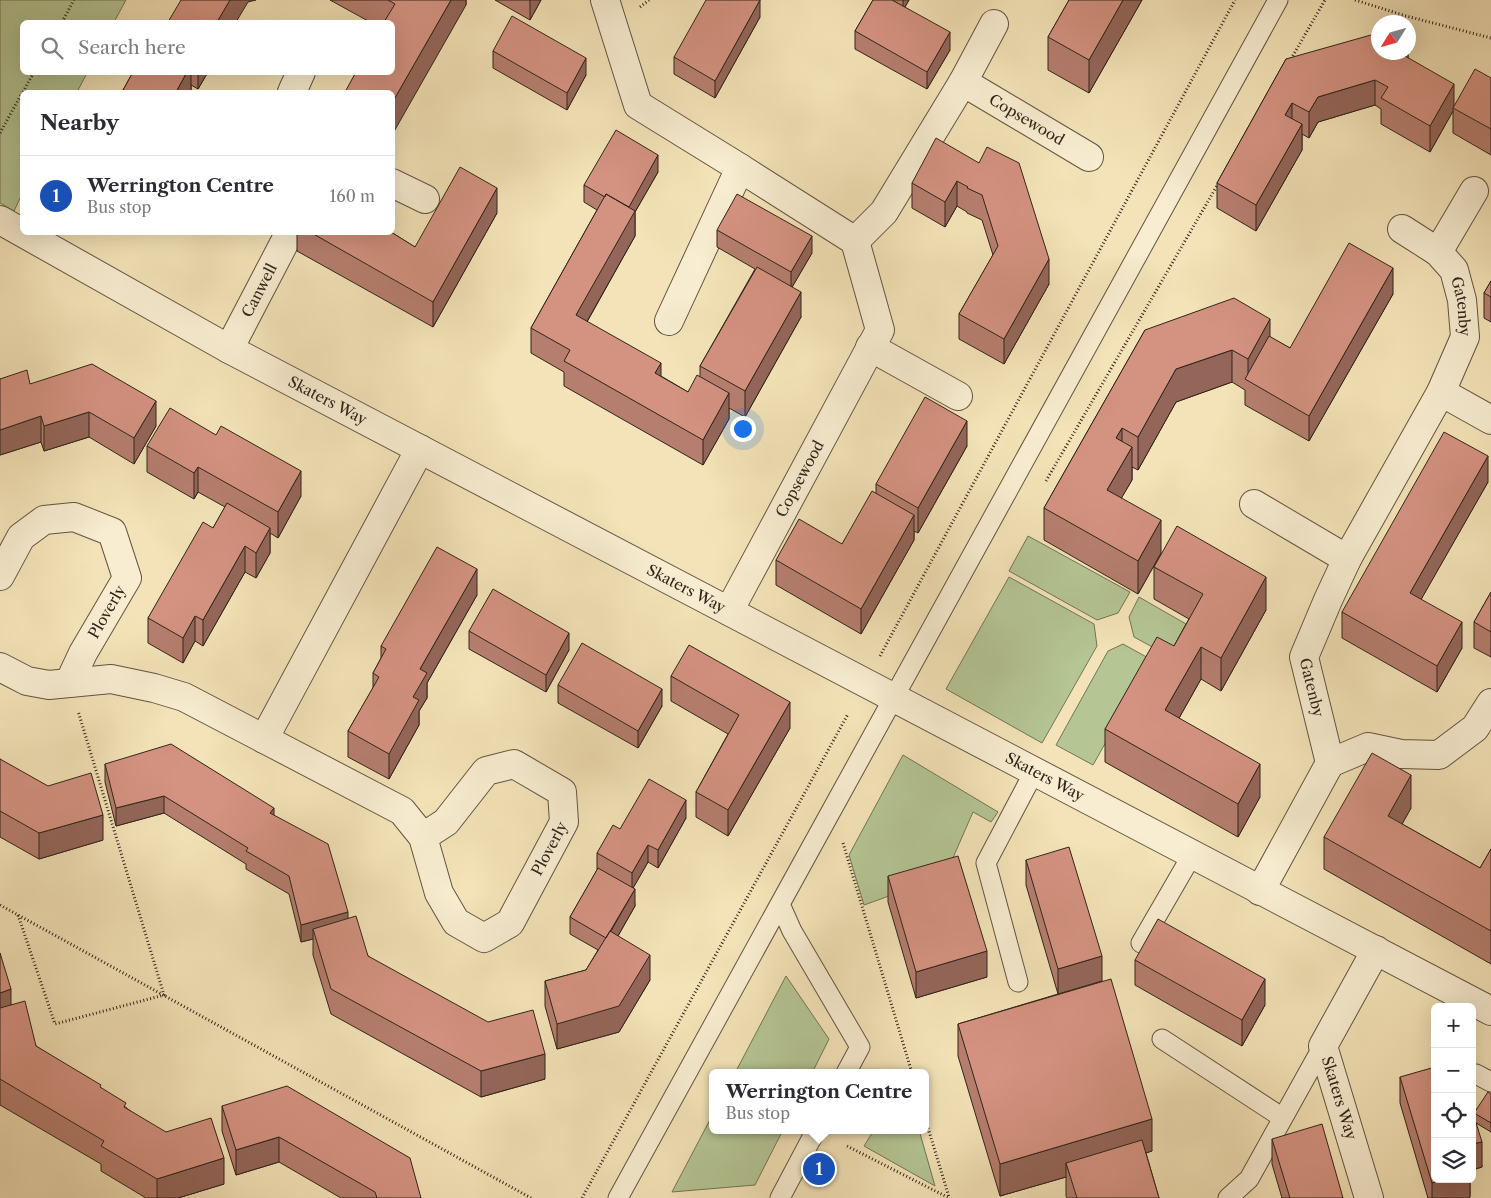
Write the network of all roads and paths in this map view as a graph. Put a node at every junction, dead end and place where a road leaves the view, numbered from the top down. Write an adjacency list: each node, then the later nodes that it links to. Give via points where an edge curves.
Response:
1 (74, 0): 7 (path)
2 (605, 0): 19 (street, via 638,105)
3 (1235, 0): 43 (path)
4 (1278, 0): 46 (lane)
5 (1325, 0): 10 (path)
6 (1355, 0): 9 (path)
7 (63, 20)
8 (994, 24): 13 (street)
9 (1491, 38)
10 (1290, 60)
11 (32, 75): 14 (path)
12 (300, 75): 15 (street)
13 (964, 82): 18 (street, Copsewood); 29 (street, via 884,212)
14 (25, 90)
15 (293, 90)
16 (20, 98): 17 (path)
17 (0, 133)
18 (1089, 157)
19 (740, 168): 29 (street); 31 (street)
20 (1220, 181): 38 (path)
21 (395, 184): 23 (street)
22 (1474, 191): 30 (street)
23 (425, 199)
24 (0, 220): 26 (street, Skaters Way)
25 (1402, 229): 30 (street, Gatenby)
26 (20, 231)
27 (27, 235): 33 (street, Skaters Way)
28 (288, 235): 33 (street, Canwell)
29 (854, 241): 32 (street, Copsewood, via 880,330)
30 (1438, 252): 34 (street, Gatenby, via 1454,270 1462,300 1465,337)
31 (669, 321)
32 (870, 347): 35 (street); 42 (street, Copsewood)
33 (229, 349): 37 (street, Skaters Way)
34 (1441, 392): 36 (street); 40 (street, Gatenby)
35 (958, 396)
36 (1491, 420)
37 (420, 449): 42 (street, Skaters Way); 49 (street)
38 (1045, 482)
39 (1254, 504): 40 (street)
40 (1347, 559): 50 (street, Gatenby, via 1304,656)
41 (0, 576): 45 (street, Ploverly, via 21,537 44,520 74,517 112,532 127,578)
42 (729, 611): 46 (street, Skaters Way)
43 (877, 661)
44 (0, 667): 45 (street, Ploverly, via 26,681 49,685)
45 (69, 683): 49 (street, Ploverly, via 111,679 184,696); 62 (path)
46 (894, 698): 51 (street, Skaters Way); 57 (lane)
47 (1491, 704): 50 (street, via 1475,728 1439,755 1401,754 1368,746)
48 (848, 714): 73 (path)
49 (264, 739): 52 (street, Ploverly, via 402,811)
50 (1330, 763): 55 (street)
51 (1034, 772): 54 (street, Skaters Way); 61 (lane, via 986,864)
52 (423, 837): 52 (street, Ploverly, via 446,822 486,771 514,764 562,792 564,822 510,923 484,938 456,922 439,893)
53 (842, 840): 67 (path)
54 (1192, 856): 55 (street, Skaters Way); 59 (lane)
55 (1260, 891): 60 (street, Skaters Way)
56 (0, 904): 58 (path)
57 (780, 904): 66 (lane, via 792,931 860,1047); 74 (lane)
58 (18, 915): 62 (path); 62 (path, via 55,1024)
59 (1142, 943)
60 (1376, 950): 63 (street, Skaters Way); 65 (street, Skaters Way)
61 (1018, 982)
62 (164, 995): 72 (path)
63 (1491, 1012)
64 (1162, 1039): 68 (lane)
65 (1323, 1046): 68 (lane); 78 (street, Skaters Way)
66 (848, 1069)
67 (911, 1069)
68 (1283, 1118): 77 (lane, via 1249,1179)
69 (929, 1131): 76 (path)
70 (814, 1134): 75 (lane)
71 (847, 1146): 76 (path)
72 (531, 1198)
73 (582, 1198)
74 (618, 1198)
75 (780, 1198)
76 (949, 1198)
77 (1228, 1198)
78 (1369, 1198)

